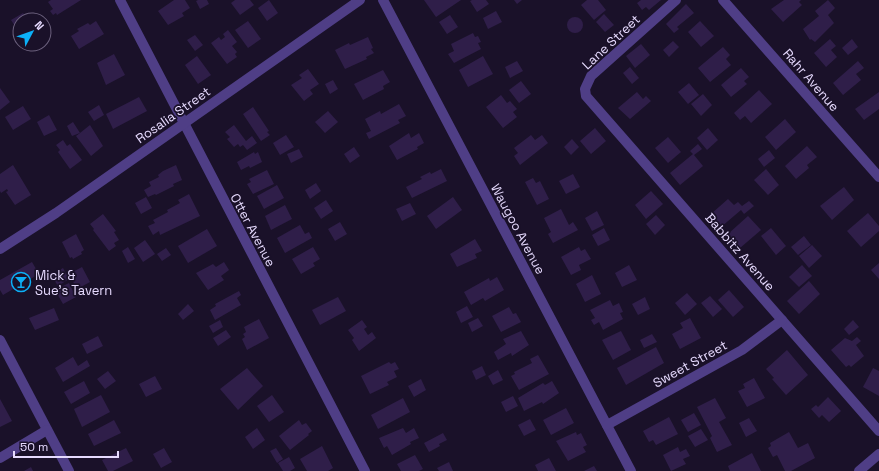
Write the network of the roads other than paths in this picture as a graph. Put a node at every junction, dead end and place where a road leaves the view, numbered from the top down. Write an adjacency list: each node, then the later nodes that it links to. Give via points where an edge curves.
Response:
1 (120, 0): 7 (street, Otter Avenue)
2 (360, 0): 7 (street, Rosalia Street)
3 (383, 0): 12 (street, Waugoo Avenue)
4 (676, 0): 6 (street, Lane Street, via 591,76)
5 (724, 0): 8 (street, Rahr Avenue)
6 (585, 89): 10 (street, Babbitz Avenue, via 590,101)
7 (184, 124): 9 (street, Rosalia Street); 18 (street, Otter Avenue)
8 (879, 177)
9 (0, 249)
10 (782, 320): 12 (street, Sweet Street, via 719,364); 14 (street, Babbitz Avenue)
11 (0, 340): 13 (street)
12 (607, 425): 19 (street, Waugoo Avenue)
13 (47, 430): 16 (street); 17 (street)
14 (879, 431)
15 (879, 454): 20 (street)
16 (0, 458)
17 (69, 471)
18 (365, 471)
19 (631, 471)
20 (860, 471)

